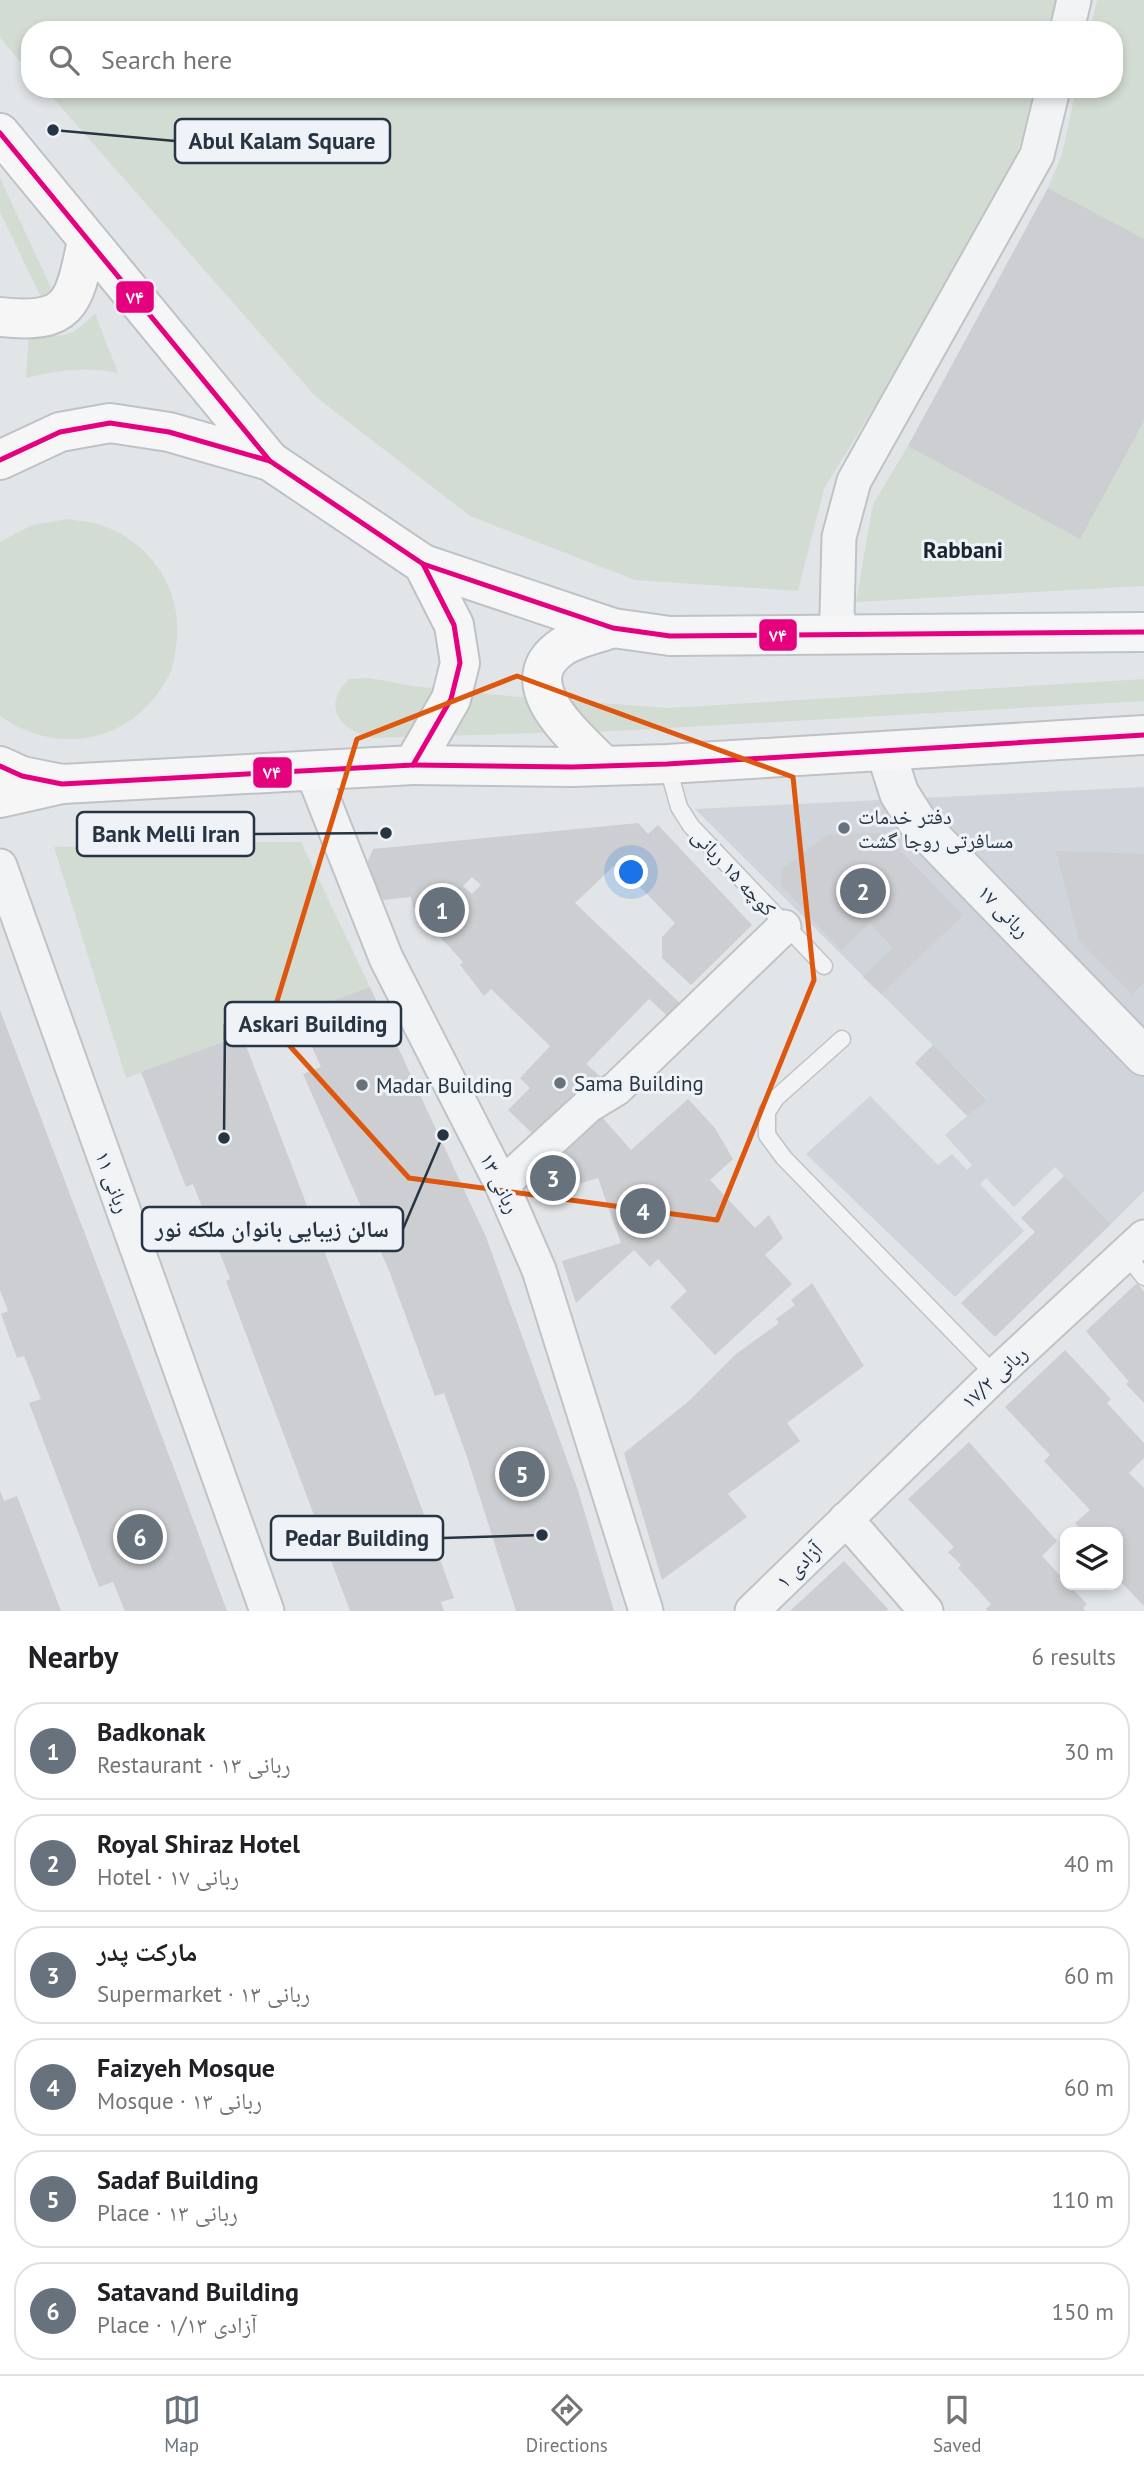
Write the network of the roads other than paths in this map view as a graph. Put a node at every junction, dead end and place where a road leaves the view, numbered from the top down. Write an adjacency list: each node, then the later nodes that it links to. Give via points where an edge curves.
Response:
1 (1074, 0): 2 (street)
2 (1069, 21)
3 (1051, 98): 12 (street, via 1037,155 854,481 839,537 837,615)
4 (0, 133): 5 (main road)
5 (87, 241): 6 (main road, via 71,301 53,316); 8 (main road)
6 (0, 317)
7 (0, 460): 8 (main road, via 60,432 110,423 169,432)
8 (270, 461): 9 (main road)
9 (423, 564): 10 (main road); 16 (main road, via 454,625 460,663 451,699)
10 (613, 628): 12 (main road, via 670,636); 17 (main road, via 563,646 549,658 540,682 545,699 562,723)
11 (1144, 632): 12 (main road)
12 (844, 636)
13 (1144, 735): 14 (main road)
14 (886, 752): 15 (main road); 26 (street, ربانی ۱۷, via 899,793 918,822)
15 (667, 764): 17 (main road); 23 (lane, کوچه ۱۵ ربانی, via 679,807 691,826)
16 (413, 765): 17 (main road); 19 (main road)
17 (603, 765)
18 (0, 766): 20 (main road)
19 (312, 771): 20 (main road); 27 (street, ربانی ۱۳, via 386,958)
20 (62, 784): 21 (main road)
21 (0, 798)
22 (0, 866): 31 (street, ربانی ۱۱)
23 (784, 927): 24 (lane, کوچه ۱۵ ربانی); 27 (street, via 617,1089 588,1106)
24 (824, 965)
25 (842, 1039): 29 (lane, via 776,1098 767,1112 767,1135 784,1158)
26 (1144, 1055)
27 (502, 1185): 32 (street, ربانی ۱۳, via 539,1270)
28 (1138, 1256): 29 (street, ربانی ۱۷/۲)
29 (995, 1375): 30 (street, ربانی ۱۷/۲)
30 (846, 1519): 33 (street, آزادی ۱); 34 (street)
31 (267, 1611)
32 (646, 1611)
33 (752, 1611)
34 (926, 1611)

